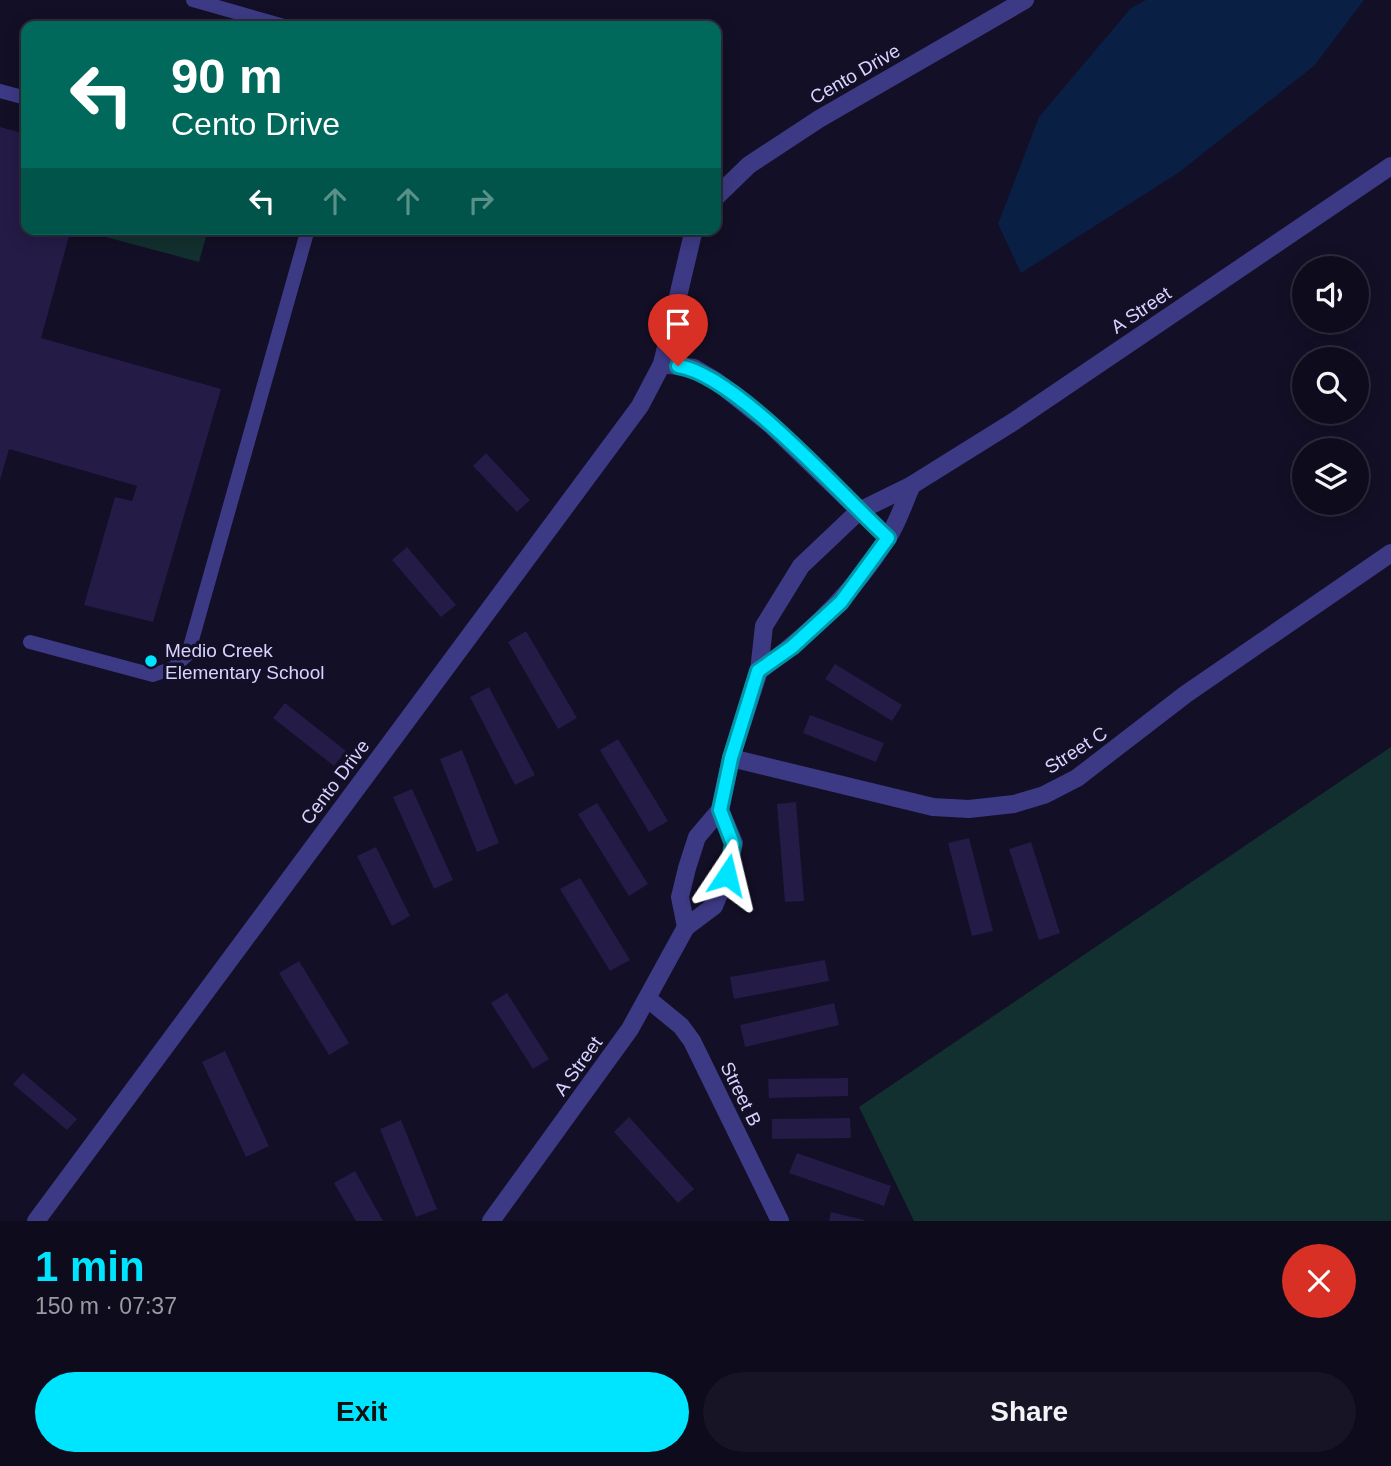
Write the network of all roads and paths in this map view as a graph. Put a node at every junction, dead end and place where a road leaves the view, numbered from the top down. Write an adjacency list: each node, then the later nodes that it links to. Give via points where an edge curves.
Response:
1 (192, 0): 3 (lane)
2 (1025, 0): 7 (street, Cento Drive, via 819,119 749,165)
3 (266, 21)
4 (0, 90): 5 (lane)
5 (21, 96)
6 (1391, 166): 11 (street, A Street, via 1013,422)
7 (721, 192)
8 (306, 235): 15 (lane, via 188,654 173,668 153,675)
9 (693, 235): 10 (street, Cento Drive)
10 (663, 364): 12 (street, via 694,368 716,381 772,426); 21 (street, Cento Drive, via 640,406)
11 (912, 485): 12 (street, A Street); 13 (street)
12 (859, 511): 13 (street); 16 (street, A Street, via 801,566 764,626)
13 (888, 538): 16 (street, via 841,602)
14 (1391, 553): 17 (street, Street C, via 1186,694 1077,778 1044,795 969,809 933,807)
15 (30, 642)
16 (758, 671): 17 (street, A Street)
17 (731, 758): 18 (street, A Street)
18 (720, 810): 19 (street, A Street, via 697,837 687,868 680,897); 19 (street, A Street, via 733,844 727,875 714,906)
19 (686, 927): 20 (street, A Street)
20 (648, 999): 22 (street, A Street); 23 (street, Street B, via 692,1041)
21 (36, 1221)
22 (491, 1221)
23 (780, 1221)

